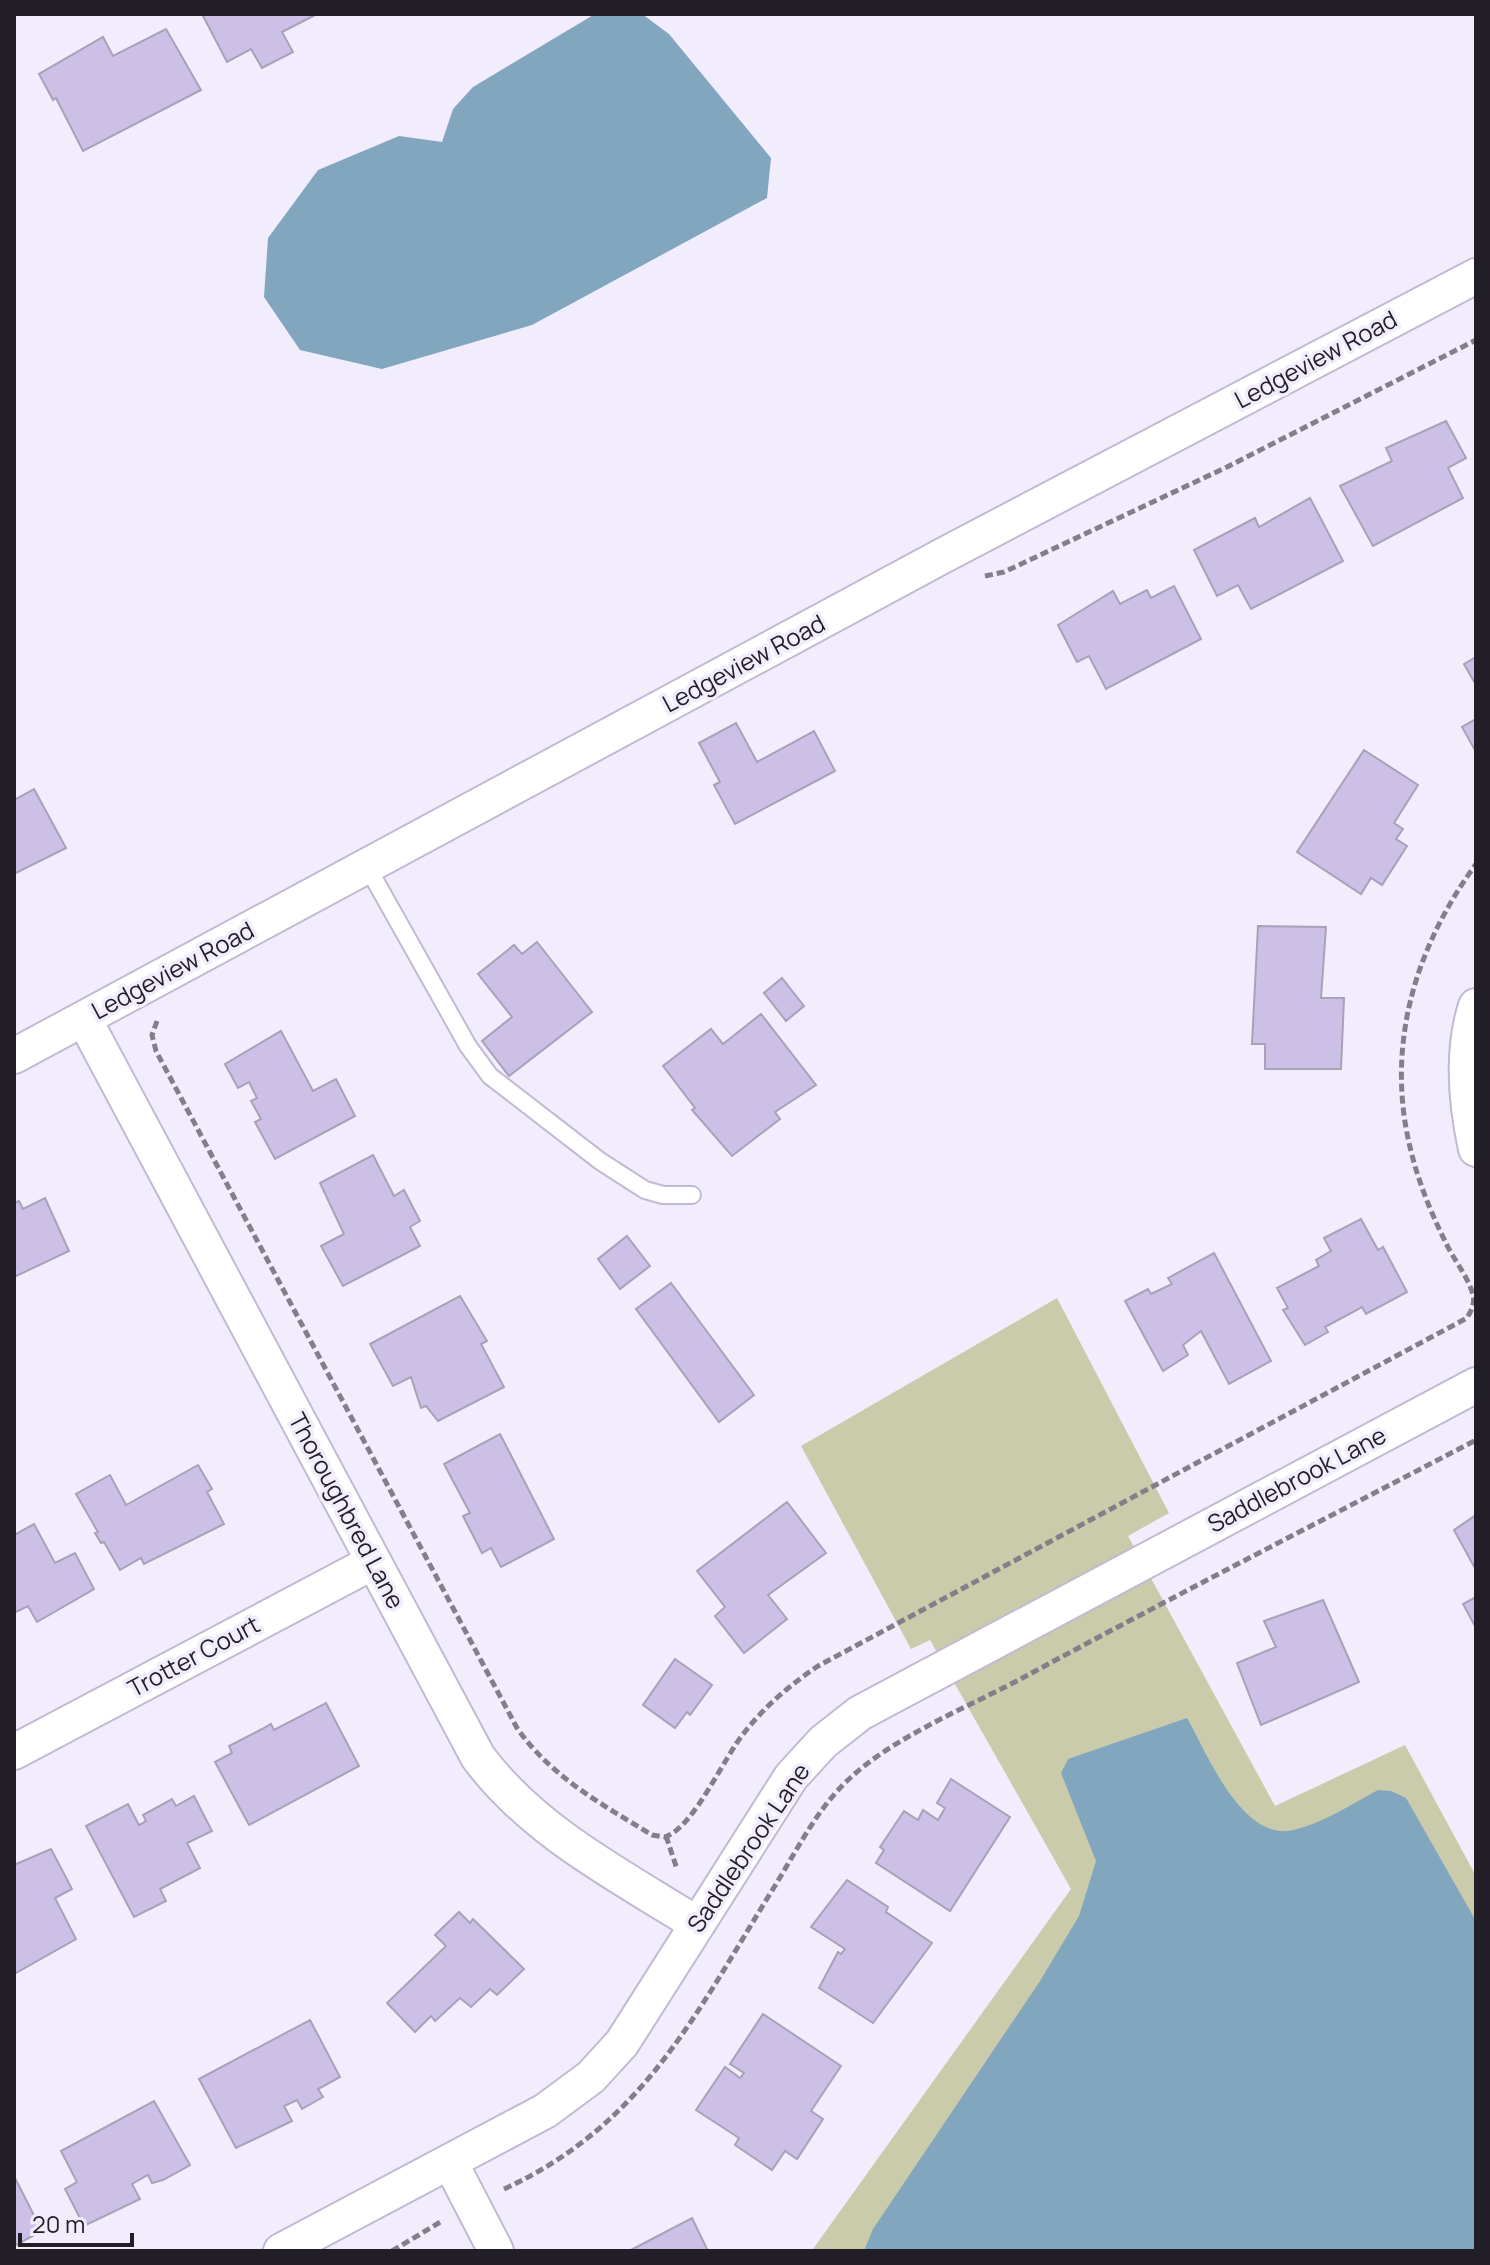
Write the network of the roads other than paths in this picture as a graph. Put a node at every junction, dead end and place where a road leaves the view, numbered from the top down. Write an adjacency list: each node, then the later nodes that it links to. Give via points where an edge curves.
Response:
1 (1476, 276): 2 (street, Ledgeview Road, via 946,554)
2 (368, 868): 4 (street, Ledgeview Road); 7 (lane, via 490,1076 645,1190)
3 (1476, 1006): 6 (street, via 1466,1067)
4 (84, 1019): 5 (street, Ledgeview Road); 9 (street, Thoroughbred Lane)
5 (14, 1056)
6 (1476, 1149)
7 (692, 1195)
8 (1476, 1385): 11 (street, Saddlebrook Lane, via 860,1713 791,1777)
9 (373, 1562): 10 (street, Trotter Court); 11 (street, Thoroughbred Lane, via 478,1757 501,1787 542,1826)
10 (14, 1752)
11 (697, 1924): 12 (street, Saddlebrook Lane, via 622,2043 591,2077 545,2111)
12 (450, 2162): 13 (street, Saddlebrook Lane); 14 (street)
13 (281, 2251)
14 (496, 2251)

